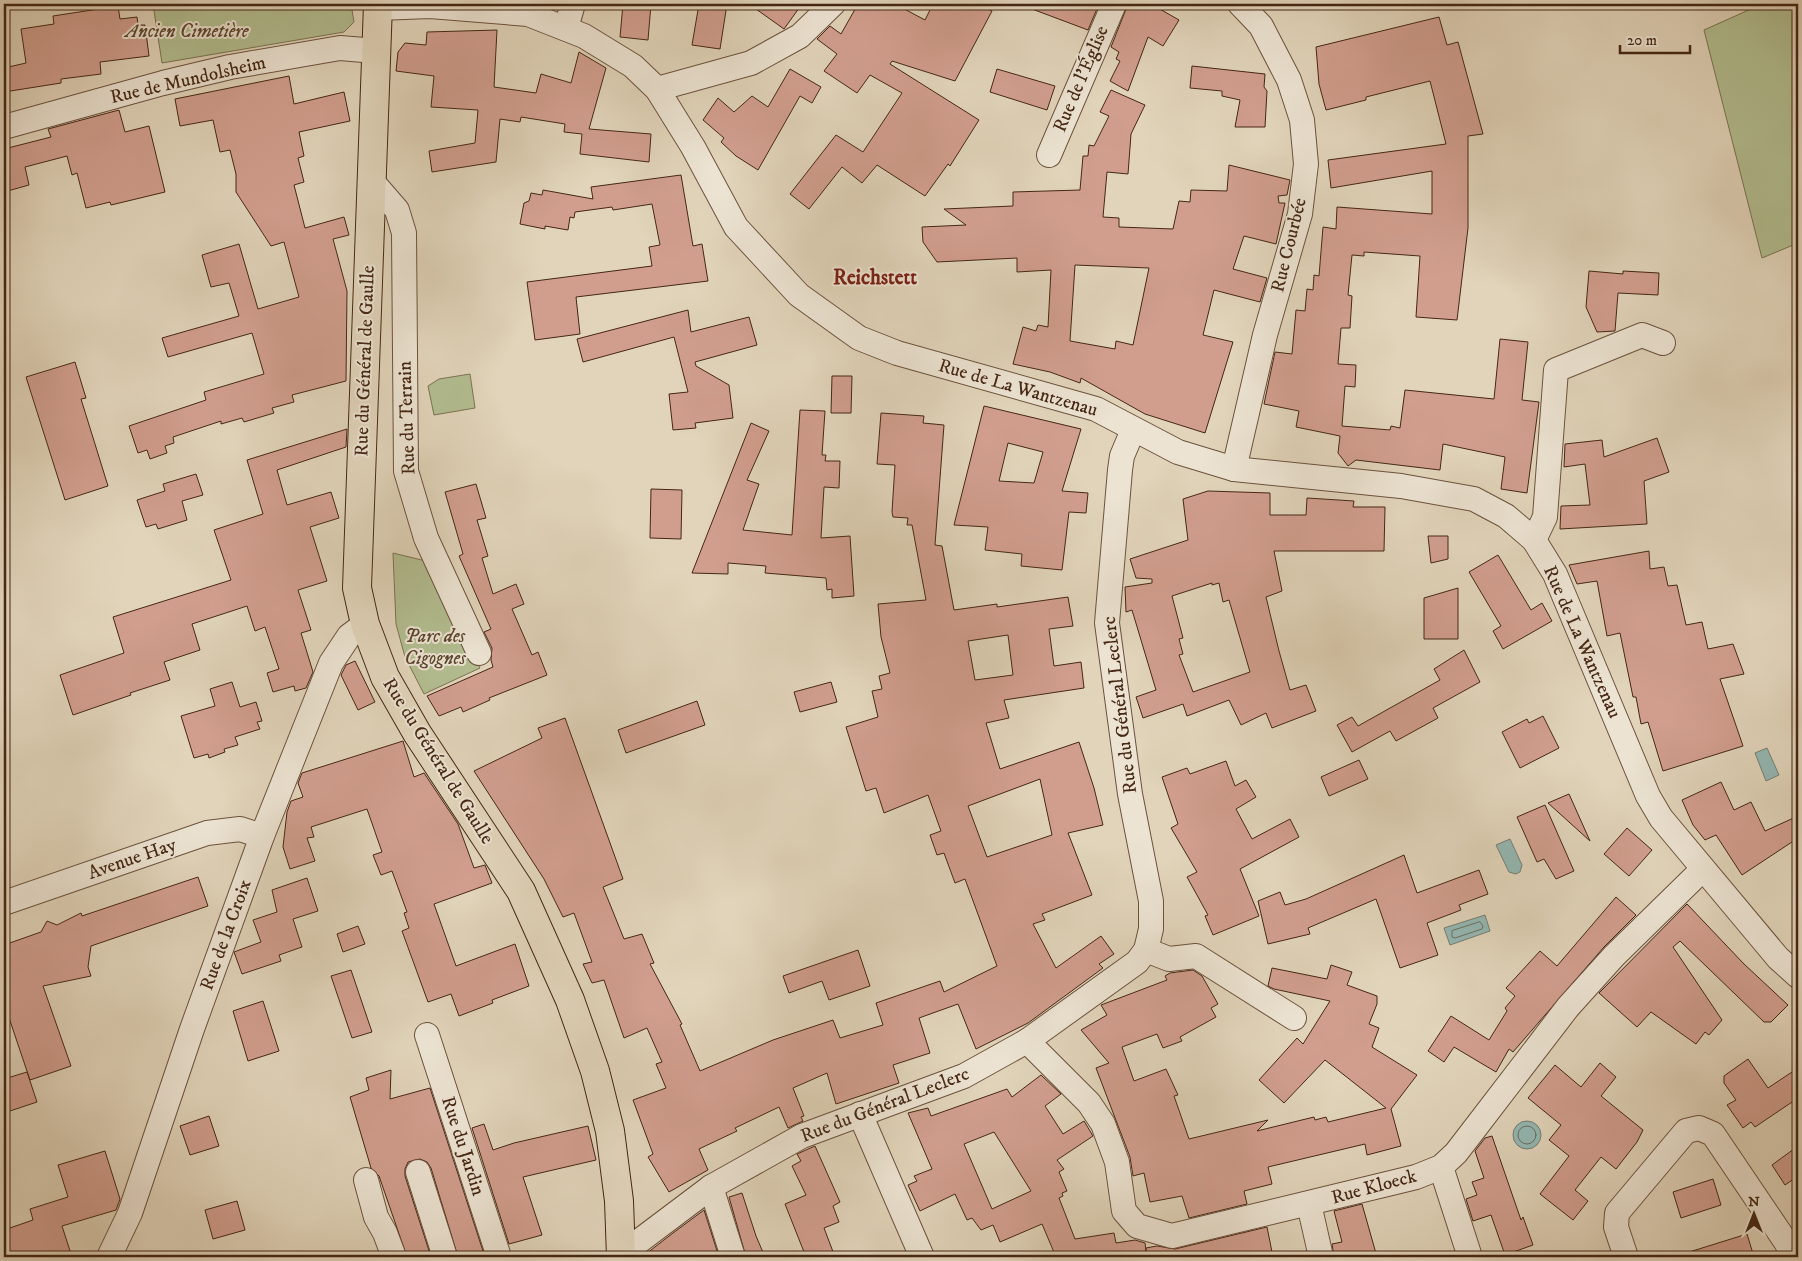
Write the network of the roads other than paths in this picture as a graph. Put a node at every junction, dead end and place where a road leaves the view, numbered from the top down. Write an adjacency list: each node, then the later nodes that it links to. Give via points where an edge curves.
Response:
1 (573, 4): 6 (street)
2 (833, 4): 8 (street, via 800,36 751,63)
3 (1114, 4): 10 (street, Rue de l'Église)
4 (1240, 4): 14 (street, Rue Courbée, via 1261,26 1290,80 1302,120 1306,164 1300,214 1265,335)
5 (378, 6): 6 (street, Rue de La Wantzenau, via 430,6 528,14); 7 (main road, Rue du Général de Gaulle)
6 (566, 28): 8 (street, Rue de La Wantzenau, via 633,66)
7 (376, 51): 9 (street, Rue de Mundolsheim, via 340,48 230,68); 11 (main road, Rue du Général de Gaulle)
8 (657, 89): 13 (street, Rue de La Wantzenau, via 736,228 799,296 859,338 897,354 1096,409)
9 (4, 127)
10 (1048, 155)
11 (371, 180): 16 (main road, Rue du Général de Gaulle); 17 (street, Rue du Terrain, via 397,210 404,233 406,471 426,538)
12 (1663, 343): 15 (street, via 1642,335 1556,370 1545,517)
13 (1133, 430): 14 (street, Rue de La Wantzenau, via 1178,452); 21 (street, Rue du Général Leclerc, via 1120,470 1107,623 1130,794 1151,901 1151,929)
14 (1234, 469): 15 (street, Rue de La Wantzenau, via 1401,486 1474,499 1506,516)
15 (1534, 540): 19 (street, Rue de La Wantzenau, via 1555,574 1648,796 1661,818)
16 (357, 630): 18 (street, Rue de la Croix, via 331,663); 32 (main road, Rue du Général de Gaulle, via 400,706 521,891 570,1000 595,1072 610,1131 619,1200)
17 (479, 653)
18 (262, 836): 20 (street, Avenue Hay, via 240,829 207,833); 33 (street, Rue de la Croix, via 130,1212)
19 (1702, 869): 22 (street, Rue de La Wantzenau, via 1778,958); 27 (street, Rue Kloeck, via 1568,1006 1456,1153)
20 (4, 903)
21 (1146, 950): 23 (street, via 1169,959 1196,956); 25 (street, Rue du Général Leclerc, via 1137,962)
22 (1798, 976)
23 (1294, 1018)
24 (427, 1035): 36 (street, Rue du Jardin)
25 (1027, 1041): 26 (street, Rue du Général Leclerc, via 964,1076); 31 (street, Rue Kloeck, via 1089,1103 1103,1124 1117,1162 1124,1211 1137,1226 1172,1236)
26 (860, 1114): 30 (street, Rue du Général Leclerc, via 802,1136); 38 (street)
27 (1441, 1167): 31 (street, Rue Kloeck, via 1416,1177); 40 (street)
28 (418, 1172): 35 (street)
29 (366, 1180): 34 (street, via 376,1217)
30 (711, 1187): 32 (street, Rue du Général Leclerc); 37 (street)
31 (1309, 1204): 39 (street)
32 (620, 1256)
33 (109, 1257)
34 (394, 1257)
35 (446, 1257)
36 (499, 1257)
37 (732, 1257)
38 (922, 1257)
39 (1321, 1257)
40 (1470, 1257)
41 (1626, 1257): 42 (street, via 1616,1227 1618,1213 1686,1131 1699,1128 1713,1134)
42 (1794, 1257)

